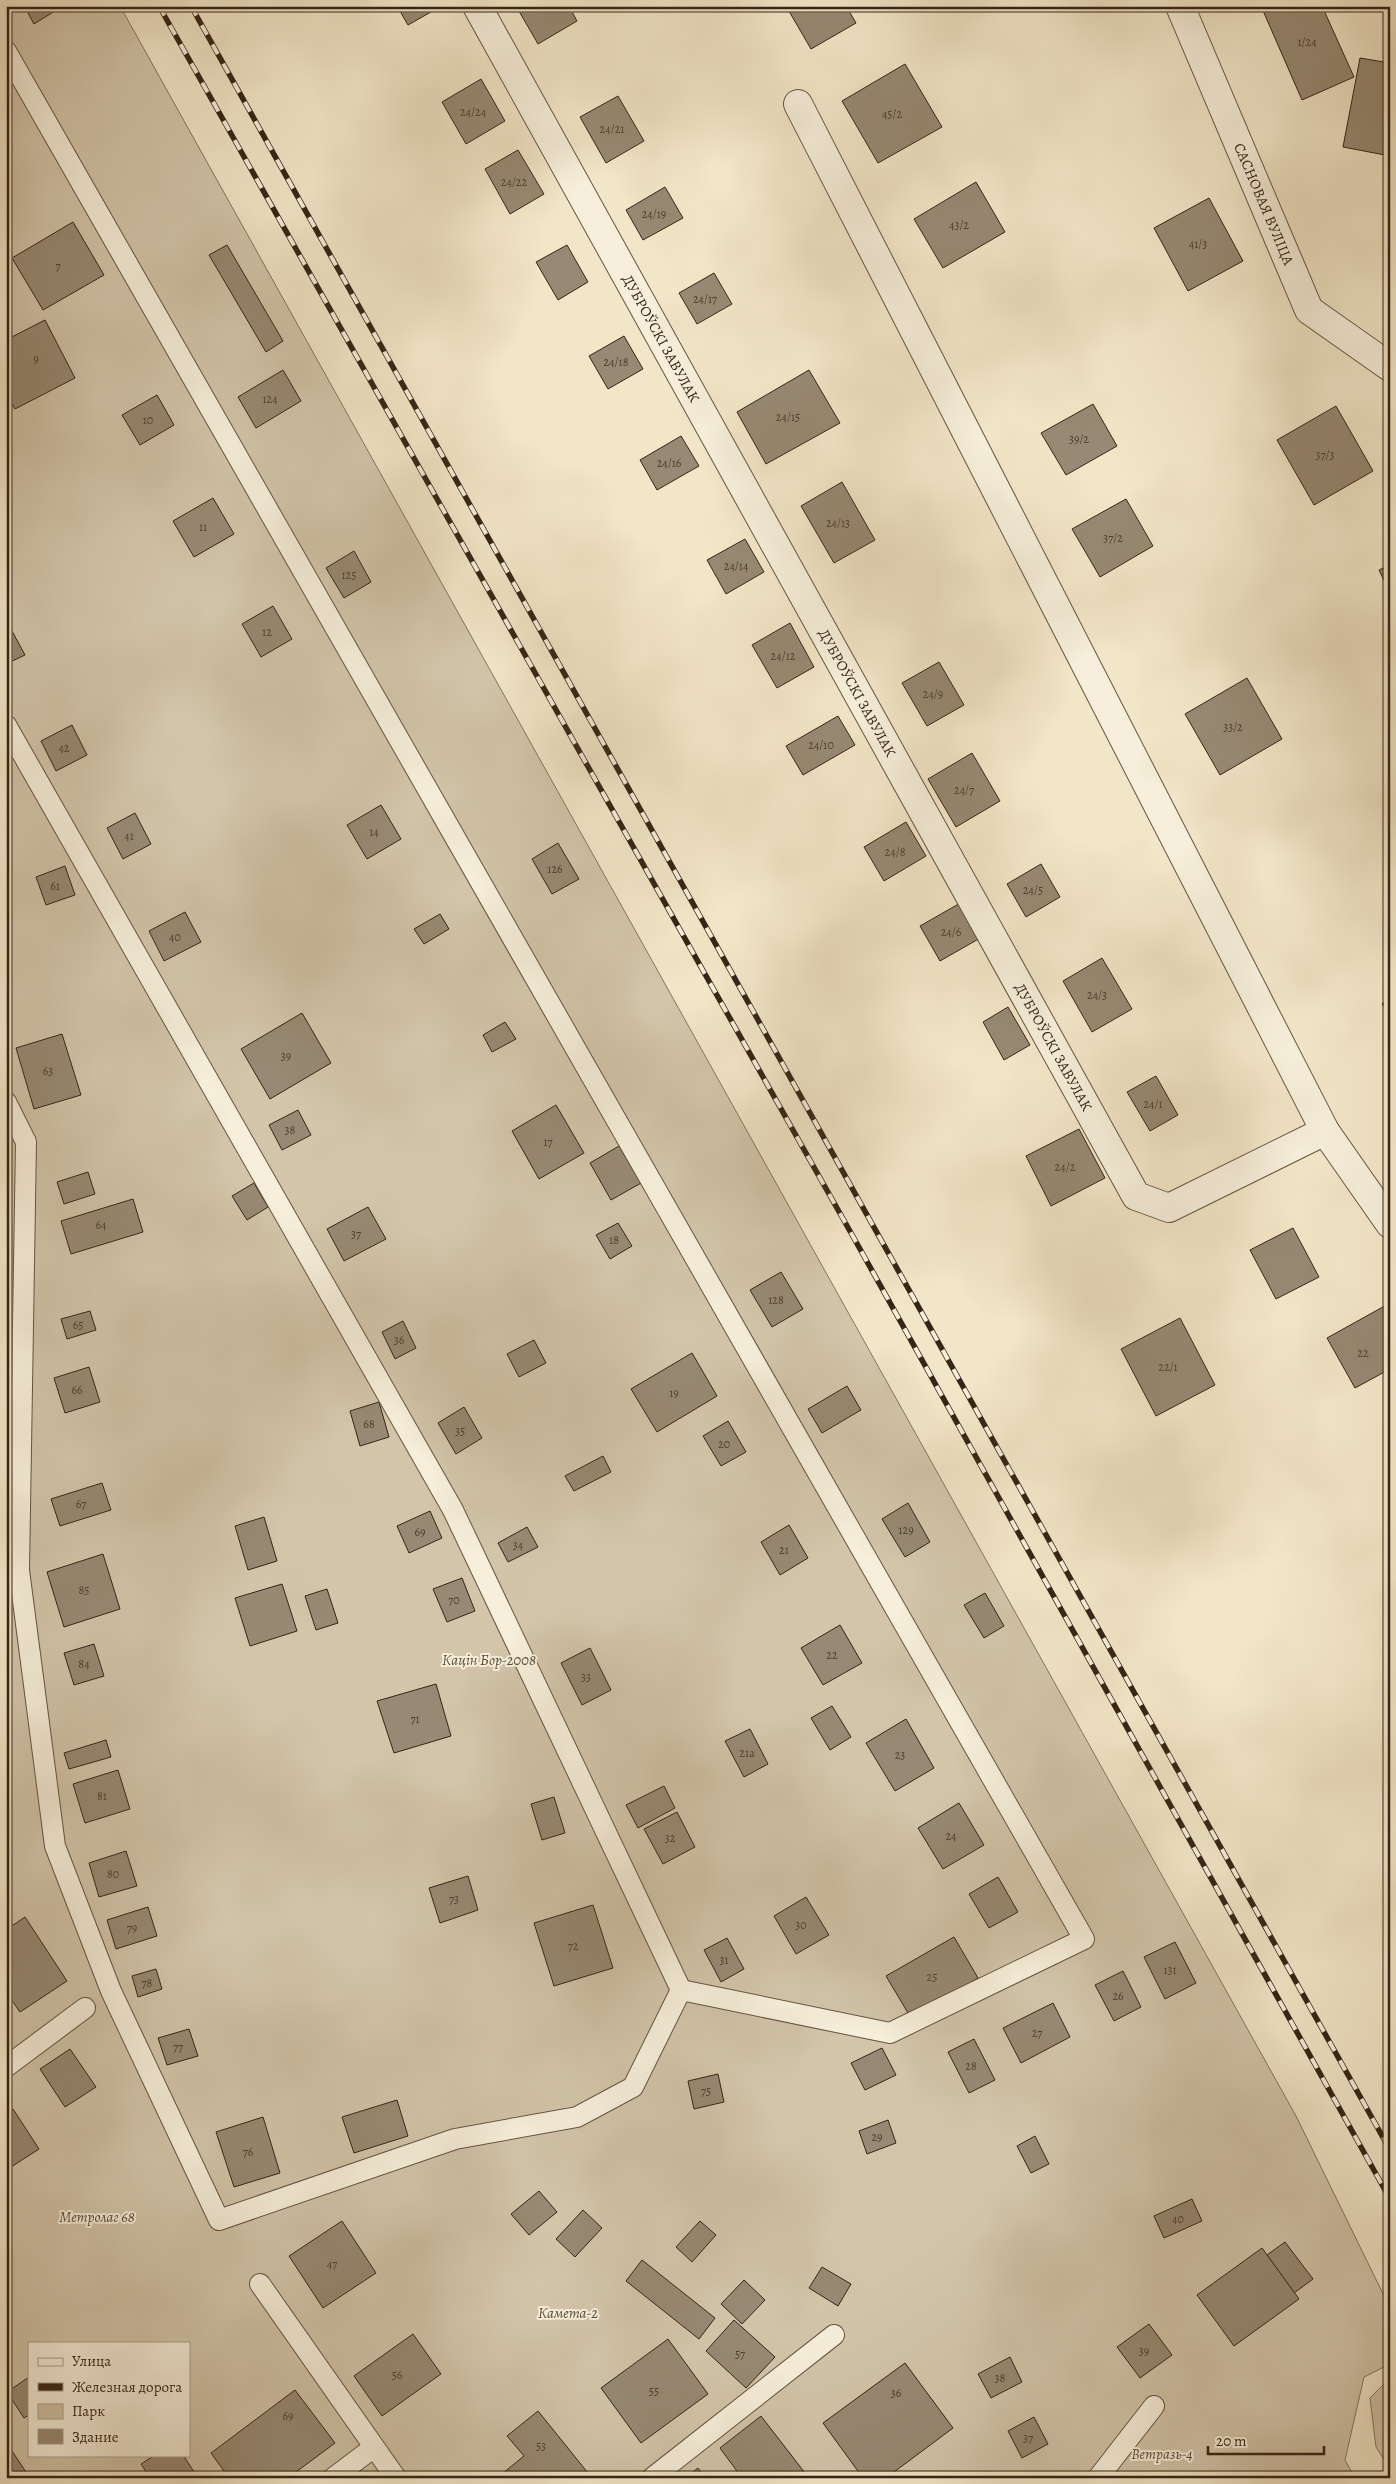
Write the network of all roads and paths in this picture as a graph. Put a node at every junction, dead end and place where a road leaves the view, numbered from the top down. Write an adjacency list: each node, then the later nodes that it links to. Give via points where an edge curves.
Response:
1 (477, 6): 8 (street, ДУБРОЎСКІ ЗАВУЛАК, via 1136,1196 1169,1208)
2 (1180, 6): 5 (street, САСНОВАЯ ВУЛІЦА, via 1309,310)
3 (6, 51): 10 (lane, via 1084,1939 890,2033)
4 (798, 104): 8 (street)
5 (1390, 367)
6 (6, 726): 10 (lane, via 453,1510)
7 (6, 1102): 10 (lane, via 26,1142 18,1570 55,1846 111,1991 219,2220 455,2139 577,2117 633,2087)
8 (1325, 1131): 9 (street)
9 (1390, 1224)
10 (681, 1990)
11 (85, 2008): 12 (lane)
12 (6, 2067)
13 (260, 2284): 16 (lane)
14 (834, 2335): 19 (lane)
15 (1154, 2406): 20 (lane)
16 (373, 2448): 17 (lane); 18 (lane)
17 (333, 2478)
18 (396, 2478)
19 (652, 2478)
20 (1098, 2478)

